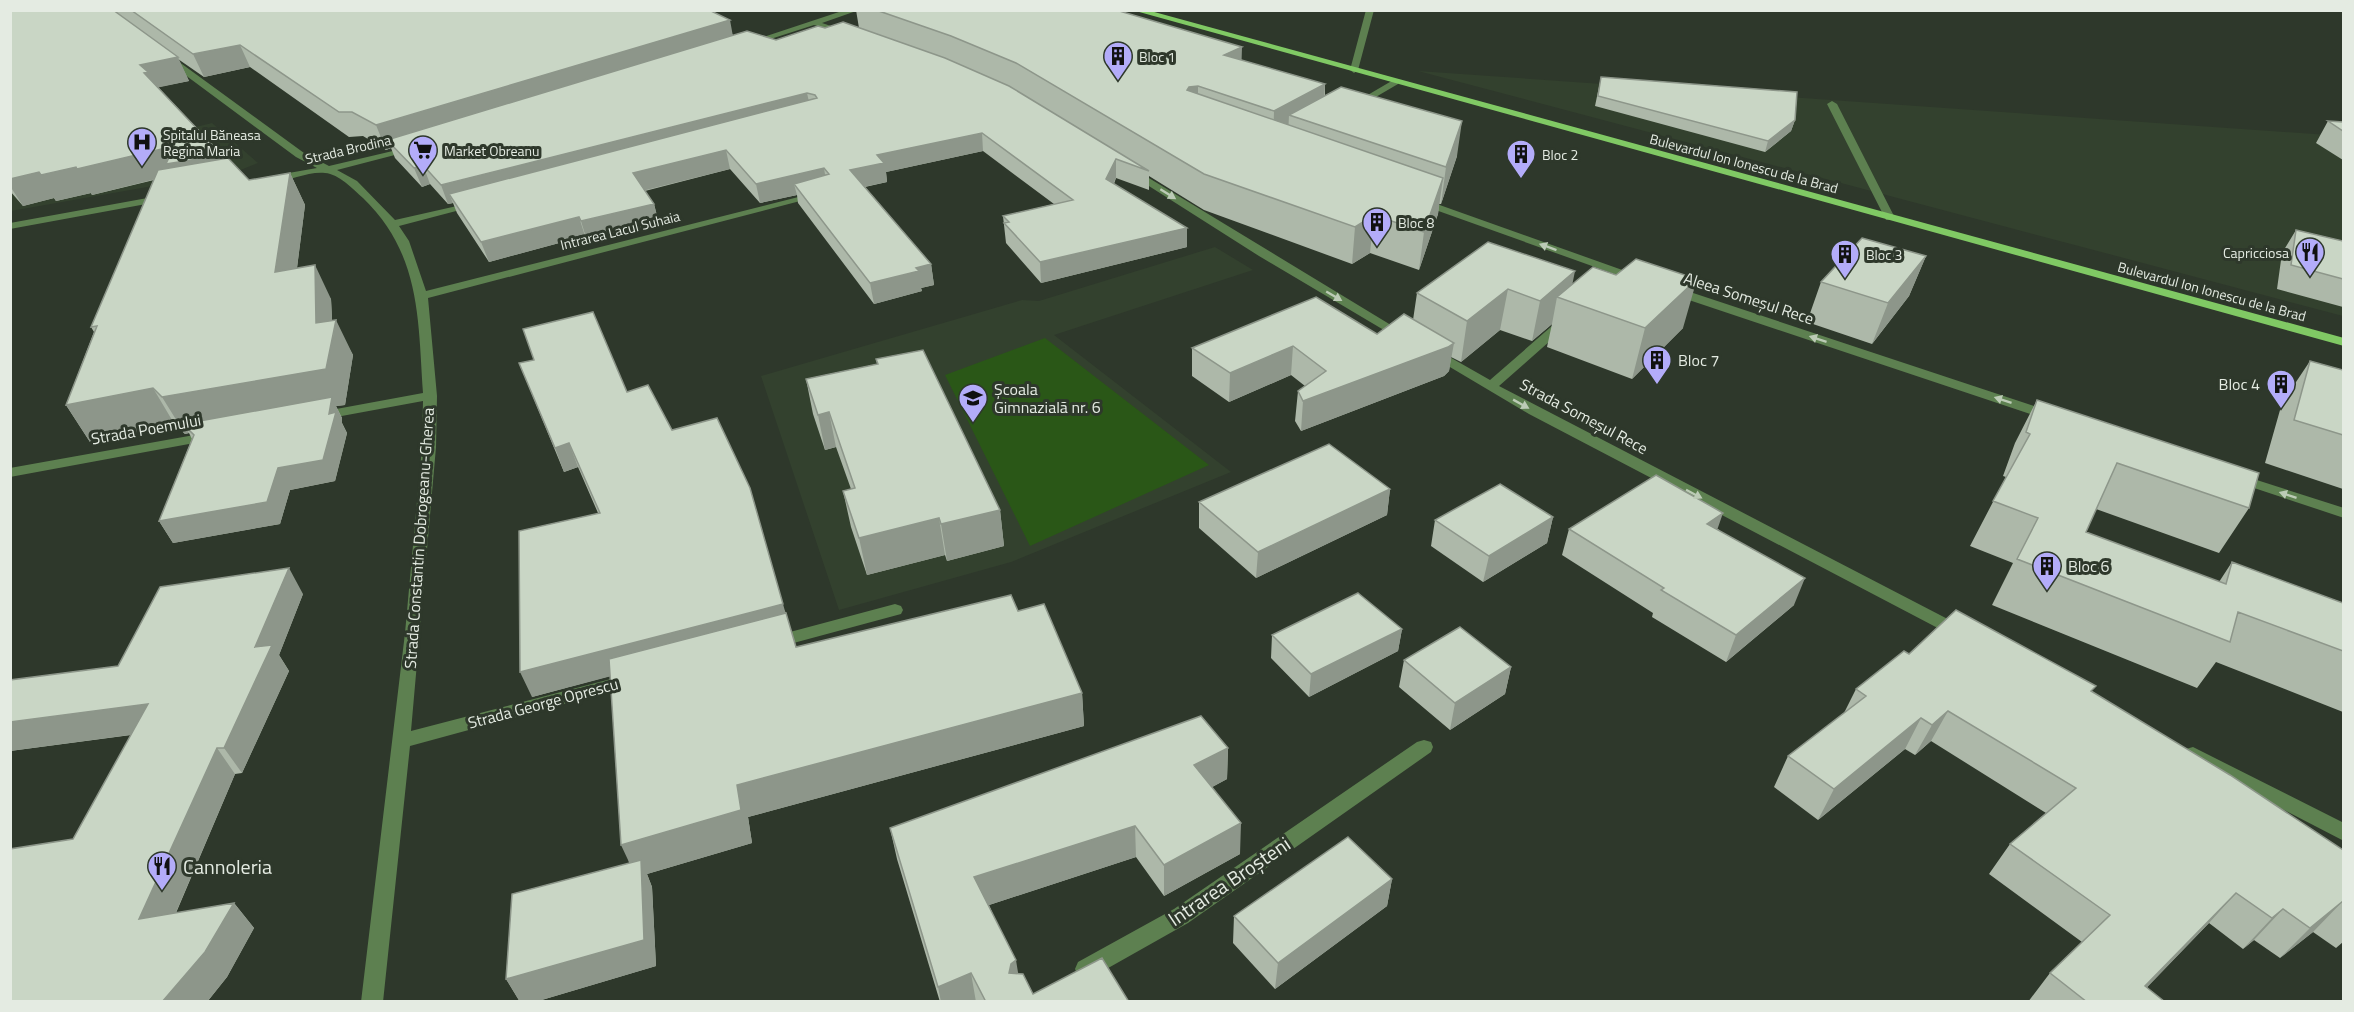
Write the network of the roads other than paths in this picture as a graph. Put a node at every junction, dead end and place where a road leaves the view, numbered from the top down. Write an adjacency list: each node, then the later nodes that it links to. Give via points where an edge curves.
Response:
1 (827, 10): 5 (street)
2 (855, 10): 5 (street)
3 (1136, 10): 10 (main road, Bulevardul Ion Ionescu de la Brad)
4 (1370, 10): 10 (street)
5 (840, 15): 6 (street)
6 (815, 23): 7 (street); 8 (street)
7 (863, 40)
8 (735, 48)
9 (161, 53): 16 (street, Strada Constantin Dobrogeanu-Gherea, via 300,154)
10 (1354, 70): 11 (main road, Bulevardul Ion Ionescu de la Brad)
11 (1395, 82): 13 (street); 22 (main road, Bulevardul Ion Ionescu de la Brad)
12 (1832, 104): 22 (street)
13 (1347, 110)
14 (422, 145): 16 (street, Strada Brodina)
15 (1124, 166): 28 (street, Strada Someșul Rece, one-way to 28, via 1263,254)
16 (330, 169): 17 (street, Strada Brodina); 23 (street, Strada Constantin Dobrogeanu-Gherea, via 353,183)
17 (255, 182)
18 (826, 192): 25 (street, Intrarea Lacul Suhaia)
19 (1404, 196): 31 (street, Aleea Someșul Rece, one-way to 19, via 1660,286 1617,277)
20 (174, 197): 24 (street)
21 (483, 201): 23 (street)
22 (1890, 218): 27 (main road, Bulevardul Ion Ionescu de la Brad)
23 (393, 224): 25 (street, Strada Constantin Dobrogeanu-Gherea, via 411,258)
24 (10, 226)
25 (422, 296): 29 (street, Strada Constantin Dobrogeanu-Gherea)
26 (1577, 311): 28 (street)
27 (2343, 342)
28 (1490, 387): 37 (street, Strada Someșul Rece, one-way to 37)
29 (430, 396): 30 (street); 40 (street, Strada Constantin Dobrogeanu-Gherea, via 428,458)
30 (304, 419)
31 (2061, 420)
32 (224, 433): 34 (street, Strada Poemului)
33 (2219, 472): 35 (street, one-way to 33)
34 (10, 473)
35 (2343, 513)
36 (895, 610): 38 (street)
37 (1976, 641)
38 (758, 646)
39 (645, 676): 40 (street, Strada George Oprescu)
40 (401, 741): 45 (street, Strada Constantin Dobrogeanu-Gherea)
41 (2175, 745): 43 (street)
42 (1424, 747): 44 (street, Intrarea Broșteni, via 1181,916)
43 (2343, 833)
44 (1068, 979)
45 (372, 1002)

